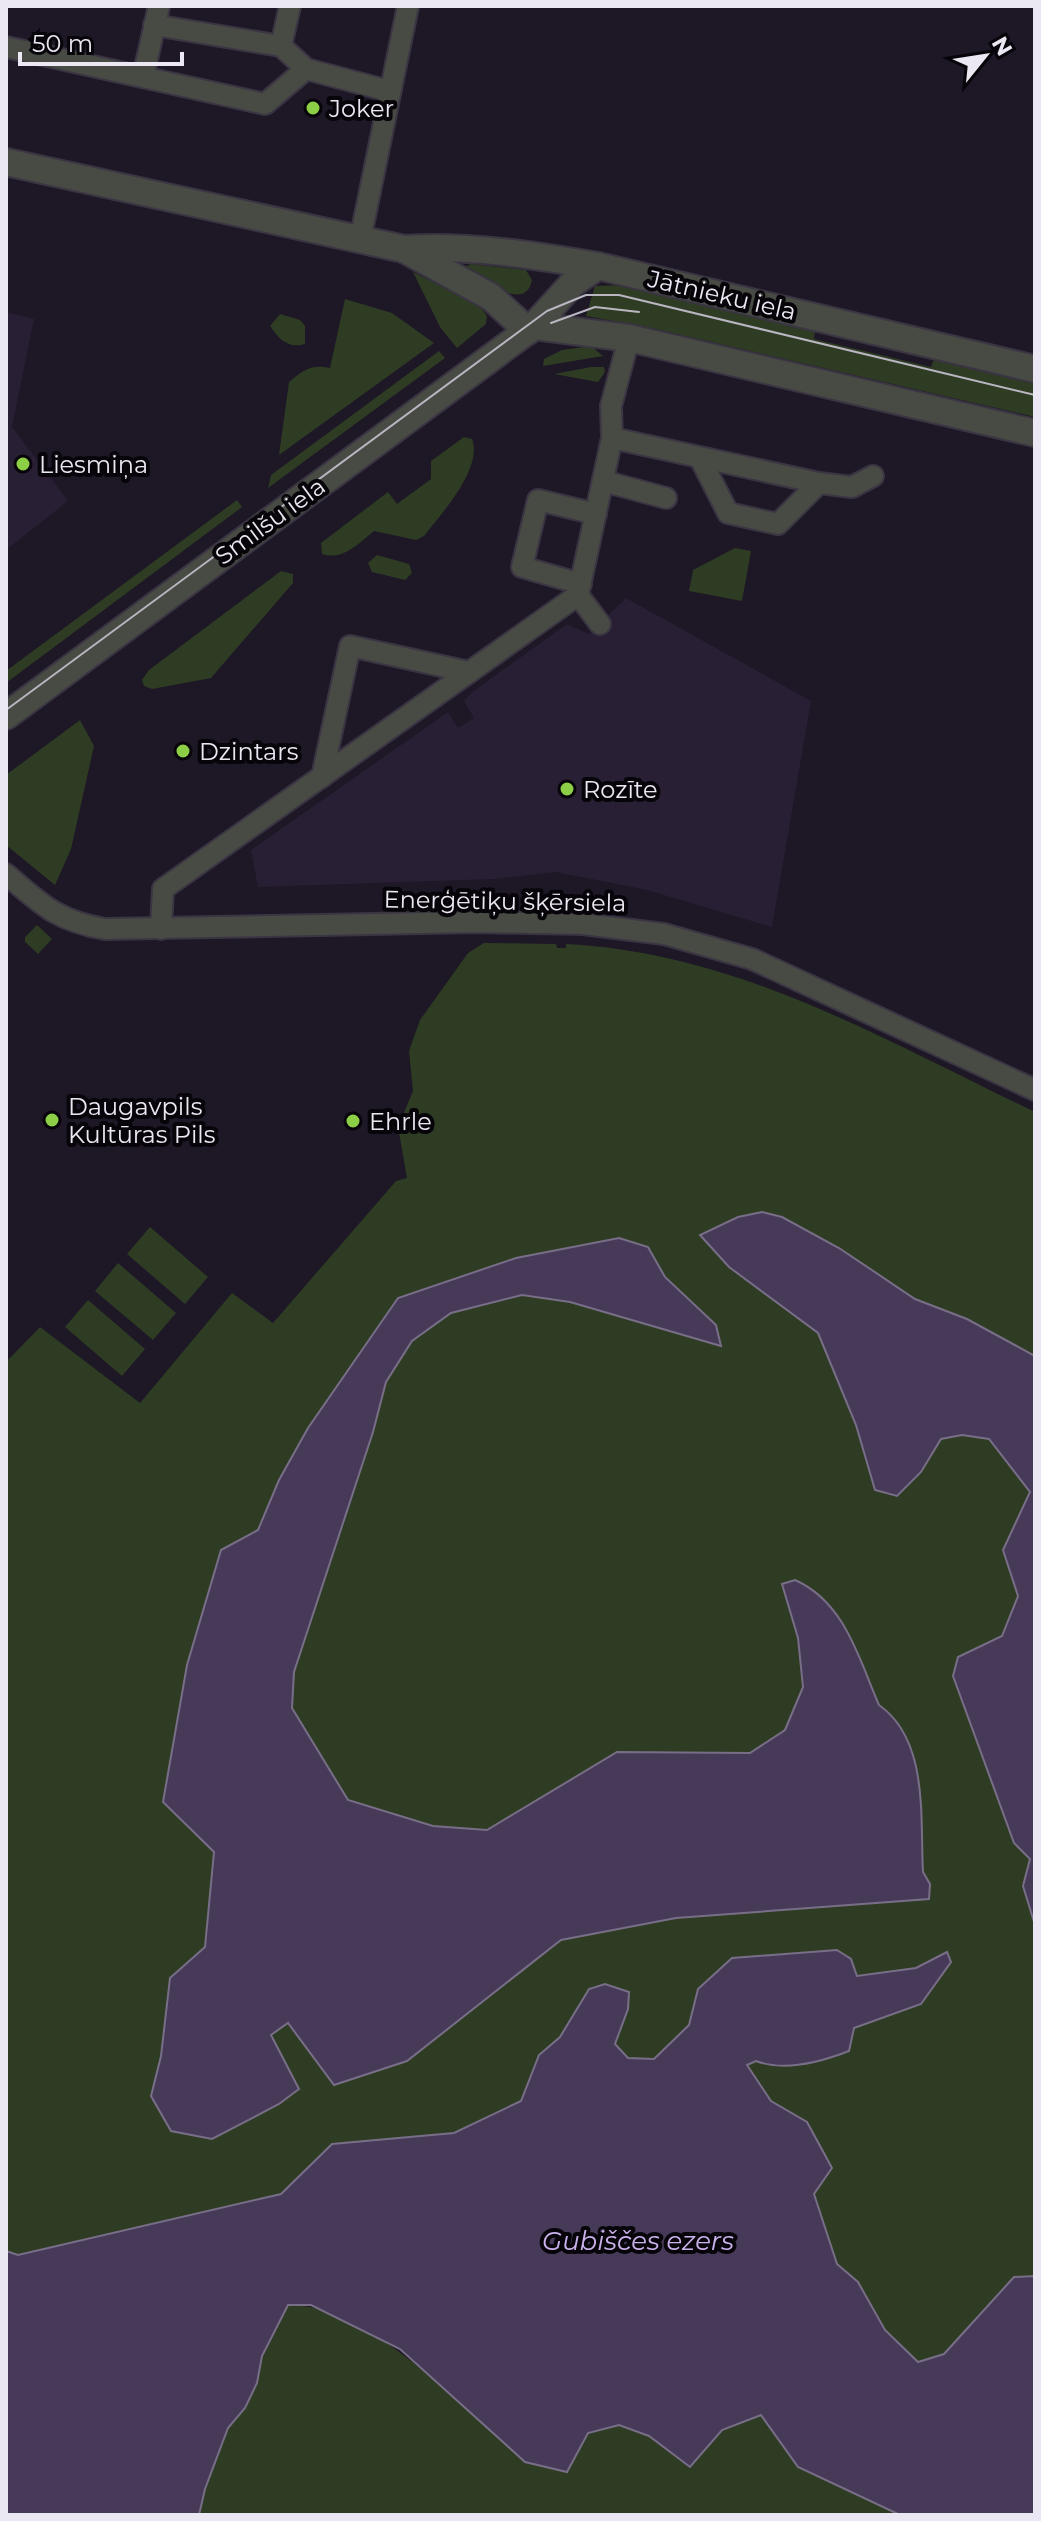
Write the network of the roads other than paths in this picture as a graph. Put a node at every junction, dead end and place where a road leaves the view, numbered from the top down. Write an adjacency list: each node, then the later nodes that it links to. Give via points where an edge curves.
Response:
1 (290, 6): 4 (street)
2 (408, 6): 8 (street)
3 (156, 16): 4 (street); 7 (street)
4 (281, 46): 6 (street)
5 (6, 47): 7 (street)
6 (306, 69): 7 (street, via 265,104); 8 (street)
7 (143, 77)
8 (389, 91): 10 (street)
9 (6, 162): 10 (street, Jātnieku iela)
10 (360, 240): 11 (street, Jātnieku iela)
11 (404, 249): 12 (street, Jātnieku iela, via 520,254); 13 (street, Jātnieku iela, via 491,297)
12 (598, 266): 13 (street, Smilšu iela, via 573,283); 15 (street, Jātnieku iela)
13 (531, 329): 14 (street); 27 (street, Smilšu iela)
14 (629, 338): 16 (street); 17 (street, via 611,406)
15 (1035, 369)
16 (1035, 433)
17 (612, 438): 18 (street); 20 (street)
18 (700, 458): 21 (street); 21 (street, via 728,513 778,524)
19 (873, 476): 21 (street, via 852,487)
20 (603, 481): 22 (street); 23 (street)
21 (819, 483)
22 (666, 498)
23 (596, 514): 24 (street); 24 (street, via 538,500 522,567)
24 (580, 589): 25 (street); 26 (street)
25 (600, 624)
26 (469, 672): 28 (street); 28 (street, via 350,646)
27 (6, 716)
28 (322, 777): 30 (street, via 163,889)
29 (6, 874): 30 (street, Enerģētiķu šķērsiela, via 73,924)
30 (161, 929): 31 (street, Enerģētiķu šķērsiela, via 476,922 583,924 664,934 752,959)
31 (1035, 1090)

